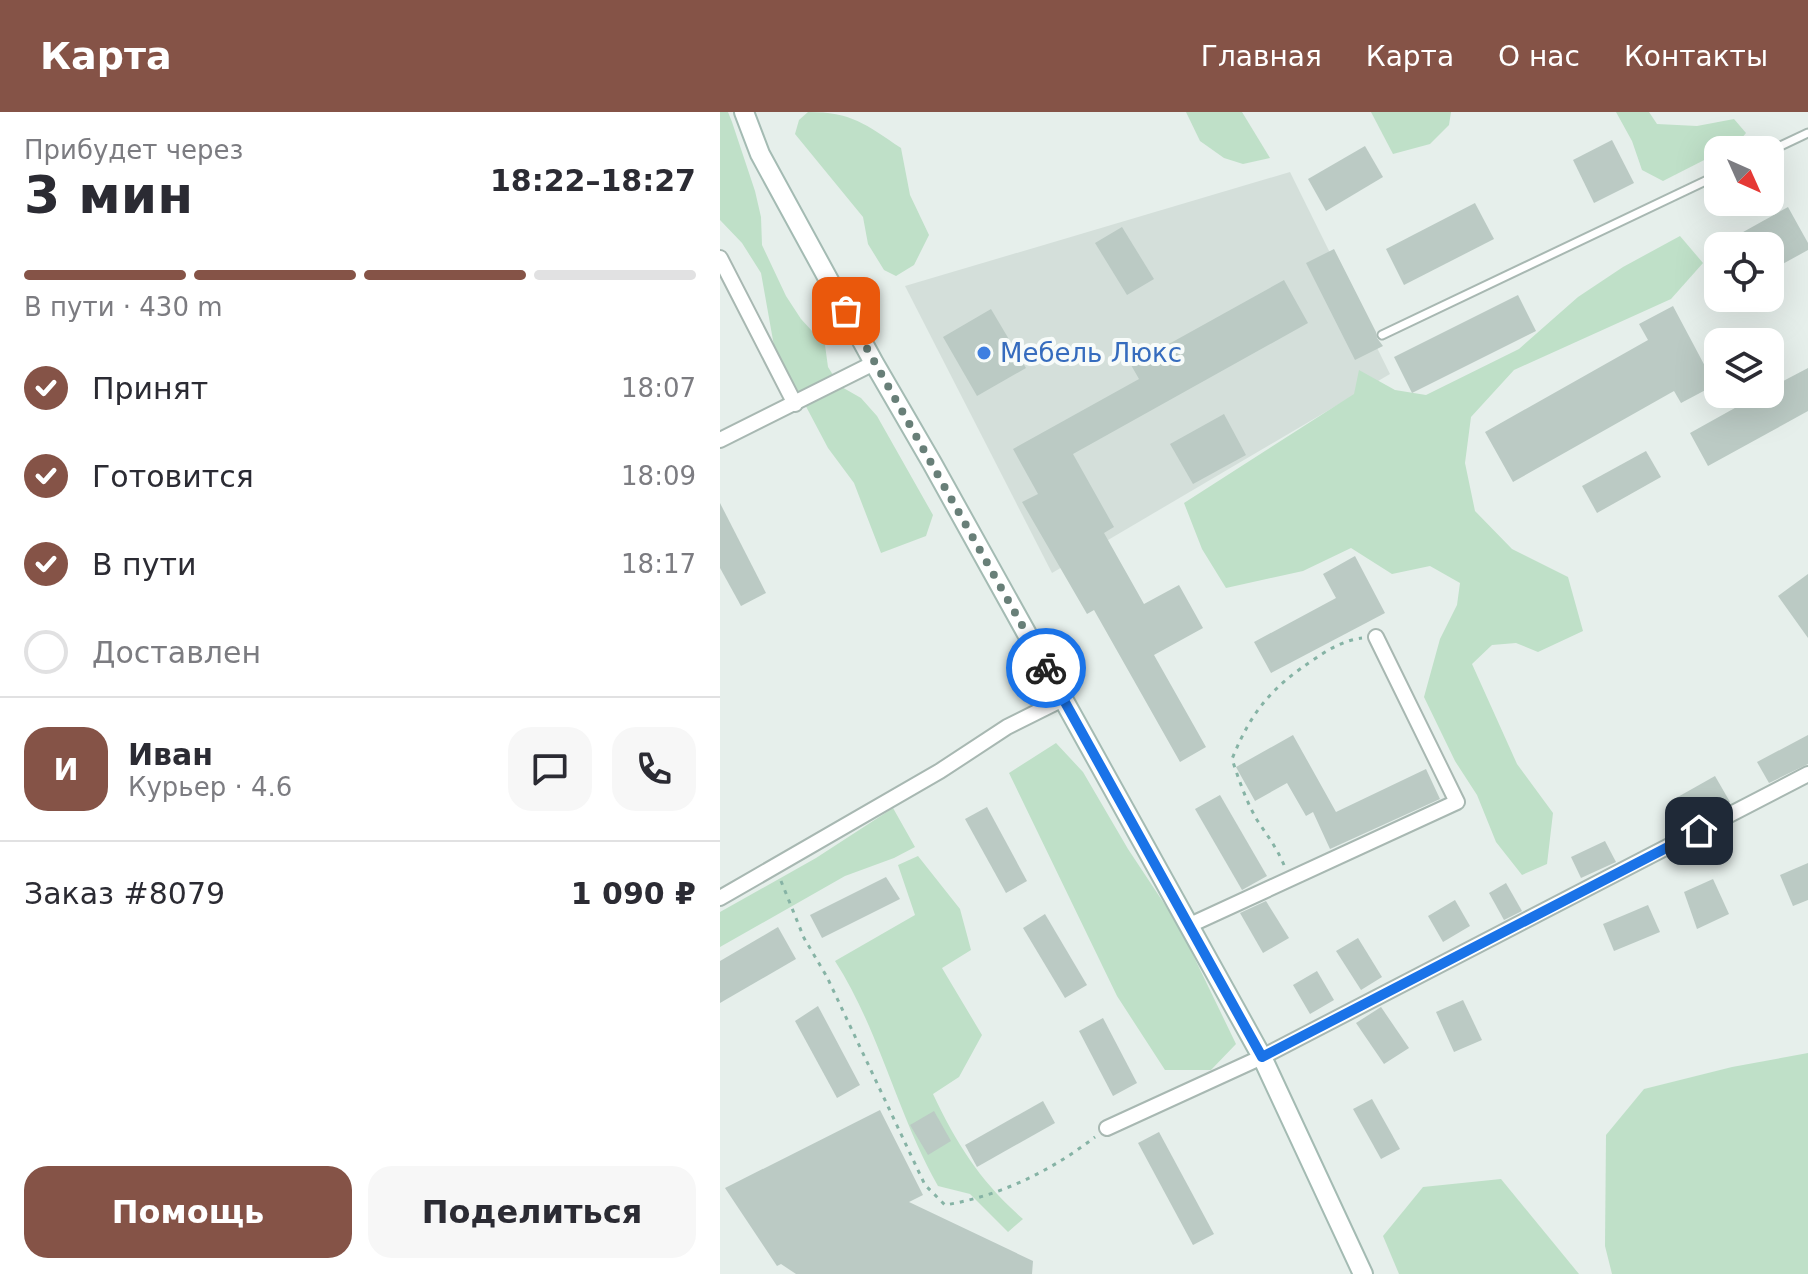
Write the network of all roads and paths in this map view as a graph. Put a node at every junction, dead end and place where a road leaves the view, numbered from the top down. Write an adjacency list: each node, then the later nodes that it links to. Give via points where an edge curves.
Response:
1 (744, 112): 7 (main road, via 760,154)
2 (1808, 133): 3 (lane)
3 (1784, 144)
4 (1704, 182): 6 (lane)
5 (720, 258): 8 (street)
6 (1382, 335)
7 (874, 363): 8 (street); 11 (main road)
8 (795, 404): 9 (street)
9 (720, 440)
10 (1376, 637): 14 (path, via 1328,650 1283,680 1258,708 1232,759 1241,788); 14 (street, via 1457,802)
11 (1063, 699): 13 (street); 16 (main road)
12 (1808, 774): 17 (street)
13 (776, 866): 15 (street); 18 (path, via 804,938 925,1185 945,1205 1021,1184)
14 (1290, 879): 16 (street)
15 (720, 898)
16 (1190, 925): 17 (main road)
17 (1262, 1057): 18 (street); 19 (main road)
18 (1107, 1128)
19 (1363, 1274)

